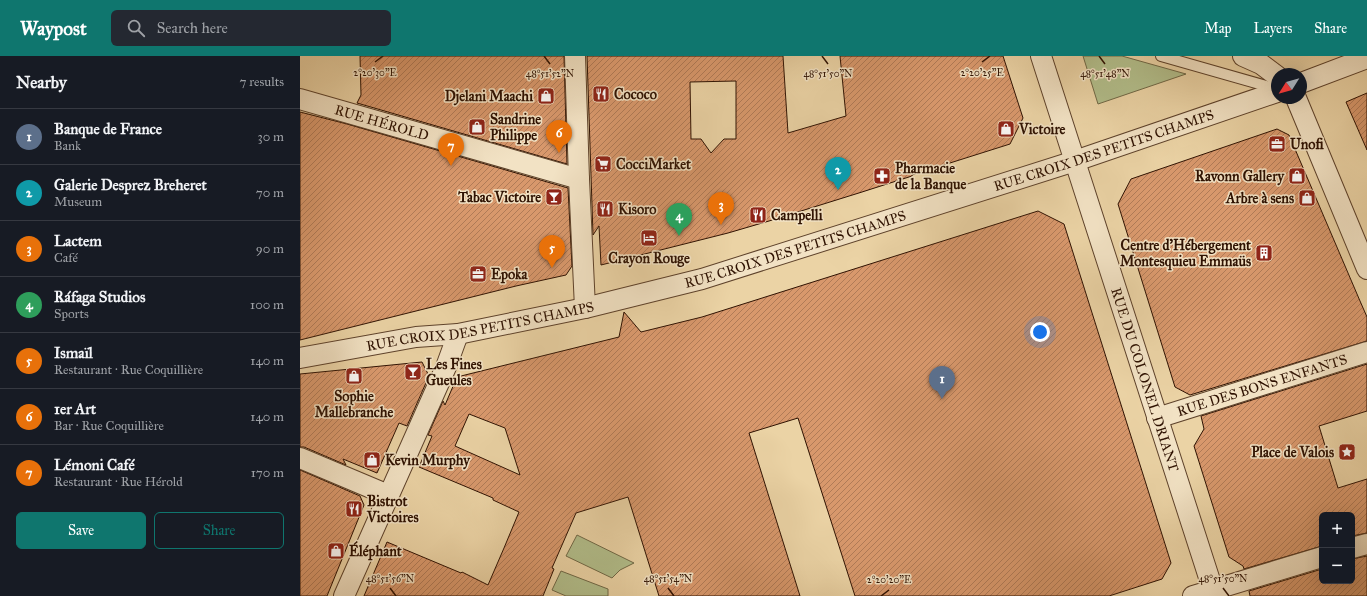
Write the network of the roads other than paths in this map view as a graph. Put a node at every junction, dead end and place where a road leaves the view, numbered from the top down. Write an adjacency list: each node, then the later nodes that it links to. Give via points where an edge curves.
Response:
1 (575, 56): 13 (street)
2 (1041, 56): 12 (street, RUE DU COLONEL DRIANT)
3 (1160, 56): 8 (lane)
4 (1243, 56): 6 (street, via 1262,64)
5 (1367, 58): 7 (street)
6 (1271, 71)
7 (1307, 81)
8 (1271, 88)
9 (1271, 92): 12 (street, RUE CROIX DES PETITS CHAMPS)
10 (300, 99): 13 (street, RUE HÉROLD)
11 (1298, 104): 14 (street)
12 (1074, 161): 15 (street, RUE CROIX DES PETITS CHAMPS, via 702,279); 19 (street, RUE DU COLONEL DRIANT)
13 (578, 179): 15 (street)
14 (1367, 269)
15 (585, 308): 16 (street, RUE CROIX DES PETITS CHAMPS)
16 (458, 334): 18 (street, RUE CROIX DES PETITS CHAMPS, via 416,337); 21 (street, via 446,367)
17 (1367, 352): 19 (street, RUE DES BONS ENFANTS)
18 (300, 358)
19 (1157, 418): 25 (street, RUE DU COLONEL DRIANT)
20 (300, 458): 21 (street)
21 (388, 495): 26 (street)
22 (1367, 544): 23 (street)
23 (1355, 547)
24 (1319, 558): 25 (street)
25 (1213, 590): 27 (street)
26 (344, 596)
27 (1193, 596)

